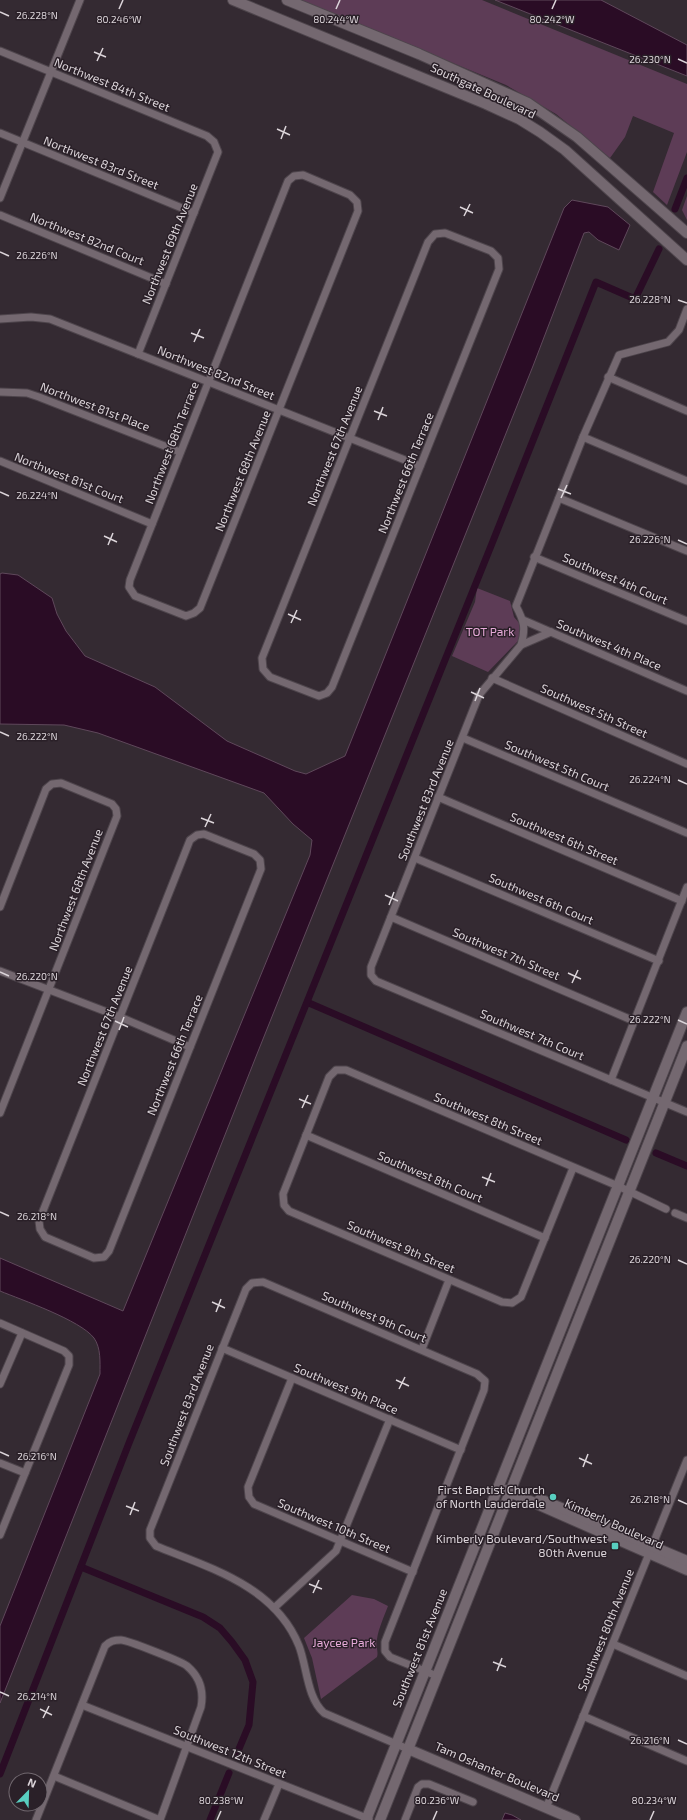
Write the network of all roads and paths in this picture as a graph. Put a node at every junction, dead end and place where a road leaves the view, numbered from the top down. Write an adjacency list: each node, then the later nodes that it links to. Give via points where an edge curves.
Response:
1 (80, 0): 5 (street)
2 (233, 0): 15 (street, Southgate Boulevard, via 519,119 564,150)
3 (287, 0): 13 (street, Southgate Boulevard, via 419,54 528,103 577,137)
4 (0, 51): 5 (street, Northwest 84th Street)
5 (51, 72): 7 (street, Northwest 84th Street, via 206,136); 8 (street)
6 (0, 133): 8 (street, Northwest 83rd Street)
7 (214, 142): 11 (street, Northwest 69th Avenue, via 218,152)
8 (23, 143): 10 (street); 11 (street, Northwest 83rd Street)
9 (294, 176): 23 (street, Northwest 68th Terrace, via 288,181); 25 (street, Northwest 68th Avenue, via 310,178 350,195 357,202 358,211)
10 (0, 198)
11 (194, 213): 16 (street, Northwest 69th Avenue)
12 (0, 215): 16 (street, Northwest 82nd Court)
13 (687, 233)
14 (436, 234): 28 (street, Northwest 67th Avenue, via 428,242); 31 (street, Northwest 66th Terrace, via 445,233 491,252 498,258 499,269)
15 (687, 260)
16 (166, 284): 21 (street, Northwest 69th Avenue)
17 (687, 309): 19 (street)
18 (0, 319): 21 (street, Northwest 82nd Street, via 50,319)
19 (679, 330): 20 (street); 22 (street, via 668,342 618,355)
20 (687, 334)
21 (138, 354): 23 (street, Northwest 82nd Street)
22 (608, 378): 26 (street); 27 (street)
23 (208, 382): 25 (street, Northwest 82nd Street); 29 (street, Northwest 68th Terrace)
24 (0, 392): 29 (street, Northwest 81st Place, via 39,396)
25 (279, 410): 28 (street, Northwest 82nd Street); 37 (street, Northwest 68th Avenue, via 200,608 186,616 135,596)
26 (687, 411)
27 (583, 437): 32 (street); 33 (street)
28 (350, 438): 31 (street, Northwest 82nd Street); 44 (street, Northwest 67th Avenue, via 262,658 263,669 270,677 319,696)
29 (180, 452): 34 (street, Northwest 68th Terrace)
30 (0, 461): 34 (street, Northwest 81st Court)
31 (420, 466): 44 (street, Northwest 66th Terrace, via 332,688)
32 (687, 481)
33 (559, 498): 35 (street); 36 (street)
34 (152, 524): 37 (street, Northwest 68th Terrace)
35 (687, 551)
36 (534, 557): 38 (street, via 516,606); 39 (street, Southwest 4th Court)
37 (129, 587)
38 (523, 620): 40 (street, Southwest 4th Place); 41 (street, via 525,632)
39 (687, 621)
40 (551, 632): 41 (street, Southwest 83rd Avenue); 43 (street, Southwest 4th Place)
41 (521, 645): 42 (street, Southwest 83rd Avenue)
42 (492, 678): 45 (street, Southwest 83rd Avenue, via 479,695); 46 (street, Southwest 5th Street)
43 (687, 691)
44 (327, 692)
45 (463, 738): 47 (street, Southwest 83rd Avenue); 48 (street, Southwest 5th Court)
46 (687, 764)
47 (438, 797): 50 (street, Southwest 83rd Avenue); 52 (street, Southwest 6th Street)
48 (687, 833)
49 (197, 835): 60 (street, Northwest 67th Avenue, via 190,840); 63 (street, Northwest 66th Terrace, via 204,834 254,854 260,860 260,869)
50 (415, 858): 54 (street, Southwest 83rd Avenue); 55 (street, Southwest 6th Court)
51 (687, 887): 52 (street)
52 (682, 901): 55 (street)
53 (0, 907): 58 (street, Northwest 68th Avenue, via 46,789 52,784 61,783 112,804 117,816)
54 (391, 917): 57 (street, Southwest 83rd Avenue, via 371,967); 61 (street, Southwest 7th Street)
55 (659, 961): 61 (street)
56 (0, 971): 58 (street)
57 (371, 975): 64 (street, Southwest 7th Court, via 376,981)
58 (49, 990): 60 (street); 68 (street, Northwest 68th Avenue)
59 (687, 1012): 65 (street, Southwest 81st Avenue)
60 (120, 1017): 63 (street); 77 (street, Northwest 67th Avenue, via 39,1221 45,1237 94,1258)
61 (634, 1021): 64 (street)
62 (687, 1046): 66 (street)
63 (190, 1047): 77 (street, Northwest 66th Terrace, via 109,1251)
64 (611, 1080): 65 (street, Southwest 7th Court)
65 (653, 1098): 66 (street, Southwest 7th Court); 71 (street, Southwest 81st Avenue)
66 (665, 1102): 67 (street, Southwest 7th Court); 72 (street)
67 (687, 1112)
68 (0, 1113)
69 (306, 1135): 70 (street, Southwest 8th Street, via 329,1077 336,1070 346,1070); 76 (street, Southwest 8th Court); 78 (street, Southwest 9th Street, via 283,1194 284,1205 289,1211)
70 (573, 1168): 71 (street, Southwest 8th Street); 76 (street)
71 (618, 1186): 72 (street, Southwest 8th Street); 92 (street, Southwest 81st Avenue)
72 (629, 1192): 73 (street, Southwest 8th Street); 93 (street)
73 (666, 1208)
74 (675, 1213): 75 (street)
75 (687, 1218)
76 (545, 1238): 78 (street, Southwest 9th Street, via 521,1297 512,1303 502,1302)
77 (104, 1256)
78 (449, 1280): 83 (street)
79 (252, 1283): 82 (street, Southwest 83rd Avenue, via 246,1289); 83 (street, Southwest 9th Court, via 263,1282)
80 (0, 1323): 81 (street)
81 (22, 1333): 85 (street); 90 (street, via 64,1351 69,1356 69,1365)
82 (222, 1348): 84 (street, Southwest 9th Place); 100 (street, Southwest 83rd Avenue, via 150,1530 150,1538 156,1546 251,1588)
83 (422, 1349): 87 (street, Southwest 9th Court, via 477,1374 485,1381 484,1390)
84 (292, 1378): 86 (street, Southwest 9th Place); 95 (street, Southwest 10th Street, via 248,1487 249,1497 254,1504)
85 (0, 1384)
86 (390, 1420): 87 (street, Southwest 9th Place); 95 (street)
87 (461, 1450): 99 (street)
88 (687, 1460): 91 (street, Southwest 80th Avenue)
89 (0, 1463): 90 (street)
90 (25, 1473): 94 (street)
91 (684, 1477): 96 (street, Southwest 80th Avenue)
92 (498, 1486): 93 (street, Kimberly Boulevard); 102 (street, Southwest 81st Avenue)
93 (511, 1490): 96 (street, Kimberly Boulevard); 103 (street)
94 (1, 1530)
95 (341, 1542): 99 (street, Southwest 10th Street); 100 (street, via 336,1551)
96 (650, 1550): 97 (street, Kimberly Boulevard); 98 (street, Kimberly Boulevard); 101 (street, Southwest 80th Avenue)
97 (687, 1561)
98 (687, 1570)
99 (413, 1572): 102 (street, via 385,1642 385,1651 390,1657)
100 (274, 1608): 107 (street, via 285,1621 298,1645 318,1708 324,1713)
101 (613, 1644): 104 (street); 106 (street, Southwest 80th Avenue)
102 (425, 1671): 103 (street); 107 (street, Southwest 81st Avenue)
103 (437, 1676): 109 (street)
104 (687, 1676)
105 (82, 1705): 108 (street, Southwest 12th Street); 108 (street, via 105,1646 111,1640 123,1640 186,1665 200,1682 203,1696 202,1707); 111 (street)
106 (584, 1716): 110 (street); 114 (street, Southwest 80th Avenue)
107 (396, 1743): 109 (street); 115 (street, Southwest 81st Avenue)
108 (187, 1747): 112 (street, Southwest 12th Street); 117 (street)
109 (408, 1749): 114 (street, Tam Oshanter Boulevard); 119 (street)
110 (687, 1761)
111 (54, 1776): 116 (street); 117 (street)
112 (279, 1784): 115 (street, Southwest 12th Street); 118 (street)
113 (472, 1802): 120 (street, via 429,1784 422,1784 418,1787)
114 (546, 1808): 121 (street, Tam Oshanter Boulevard)
115 (368, 1819)
116 (36, 1820)
117 (160, 1820)
118 (264, 1820)
119 (380, 1820)
120 (405, 1820)
121 (575, 1820)

